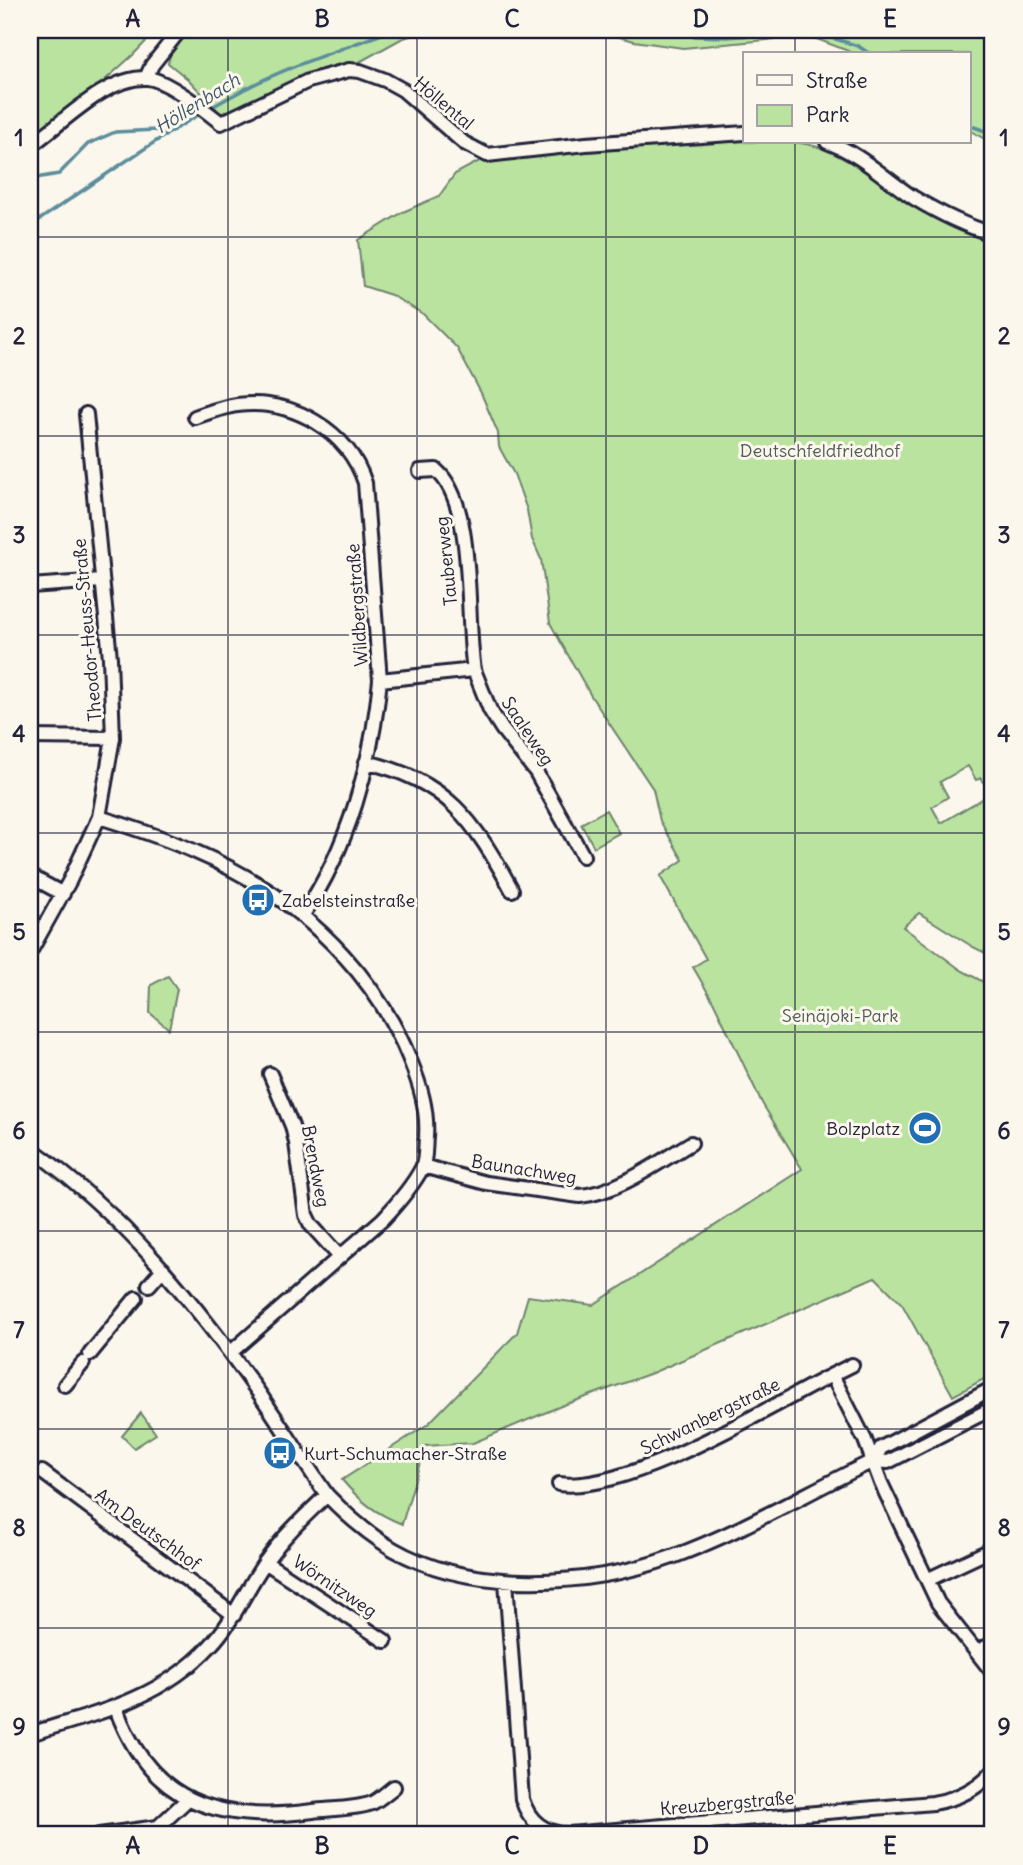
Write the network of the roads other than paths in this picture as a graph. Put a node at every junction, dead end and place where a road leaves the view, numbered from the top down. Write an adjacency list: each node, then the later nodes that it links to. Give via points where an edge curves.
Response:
1 (180, 30): 2 (street)
2 (146, 78): 3 (street, Höllental, via 198,105 221,123 308,80 360,71 403,90 464,144 487,155); 5 (street, via 118,84 97,96)
3 (743, 133)
4 (831, 144): 6 (street, via 870,164 913,197)
5 (30, 146)
6 (993, 234)
7 (86, 414): 10 (street, Theodor-Heuss-Straße)
8 (195, 417): 13 (street, Wildbergstraße, via 239,405 283,409 323,426 352,454 365,483)
9 (420, 471): 12 (street, Tauberweg, via 436,470 443,476 461,515)
10 (101, 581): 11 (street); 15 (street, Theodor-Heuss-Straße)
11 (30, 586)
12 (474, 670): 13 (street); 18 (street, Saaleweg, via 490,710 536,772)
13 (380, 680): 16 (street, Wildbergstraße)
14 (30, 737): 15 (street)
15 (113, 737): 17 (street, Theodor-Heuss-Straße)
16 (366, 762): 20 (street, via 405,773 458,808 485,842); 22 (street, Wildbergstraße, via 345,834)
17 (99, 817): 21 (street, Theodor-Heuss-Straße); 22 (street, via 194,850 247,878)
18 (583, 856)
19 (30, 876): 21 (street)
20 (512, 890)
21 (63, 894): 23 (street, Theodor-Heuss-Straße)
22 (302, 916): 27 (street, via 362,976 405,1048 424,1102)
23 (30, 952)
24 (270, 1074): 28 (street, Brendweg, via 292,1126 306,1215)
25 (691, 1143): 27 (street, Baunachweg, via 593,1195 486,1183)
26 (30, 1148): 29 (street, via 93,1198)
27 (423, 1166): 28 (street, via 399,1202)
28 (340, 1257): 32 (street)
29 (163, 1269): 30 (street); 32 (street)
30 (149, 1285)
31 (136, 1298): 35 (street)
32 (230, 1353): 41 (street)
33 (852, 1365): 34 (street, Schwanbergstraße)
34 (832, 1376): 38 (street); 40 (street, Schwanbergstraße, via 678,1454 593,1482)
35 (65, 1385)
36 (993, 1388): 38 (street, via 881,1448)
37 (990, 1410): 38 (street, via 888,1462)
38 (873, 1461): 44 (street); 45 (street, via 715,1539 653,1563 591,1577)
39 (42, 1472): 46 (street, Am Deutschhof)
40 (559, 1484)
41 (327, 1495): 43 (street); 45 (street, via 395,1550 451,1571)
42 (993, 1549): 44 (street)
43 (265, 1562): 46 (street); 47 (street, Wörnitzweg)
44 (927, 1580): 49 (street, via 945,1615)
45 (506, 1581): 53 (street, Kreuzbergstraße, via 522,1799 529,1816 544,1830 569,1834 933,1803 963,1795)
46 (234, 1615): 51 (street, via 210,1646 180,1673)
47 (386, 1641)
48 (993, 1644): 49 (street)
49 (978, 1651): 50 (street)
50 (993, 1673)
51 (116, 1708): 52 (street); 55 (street, via 134,1748 152,1770)
52 (36, 1732)
53 (993, 1771)
54 (394, 1787): 55 (street, via 372,1803 282,1815 248,1816)
55 (188, 1799): 56 (street, via 158,1827)
56 (99, 1835)

